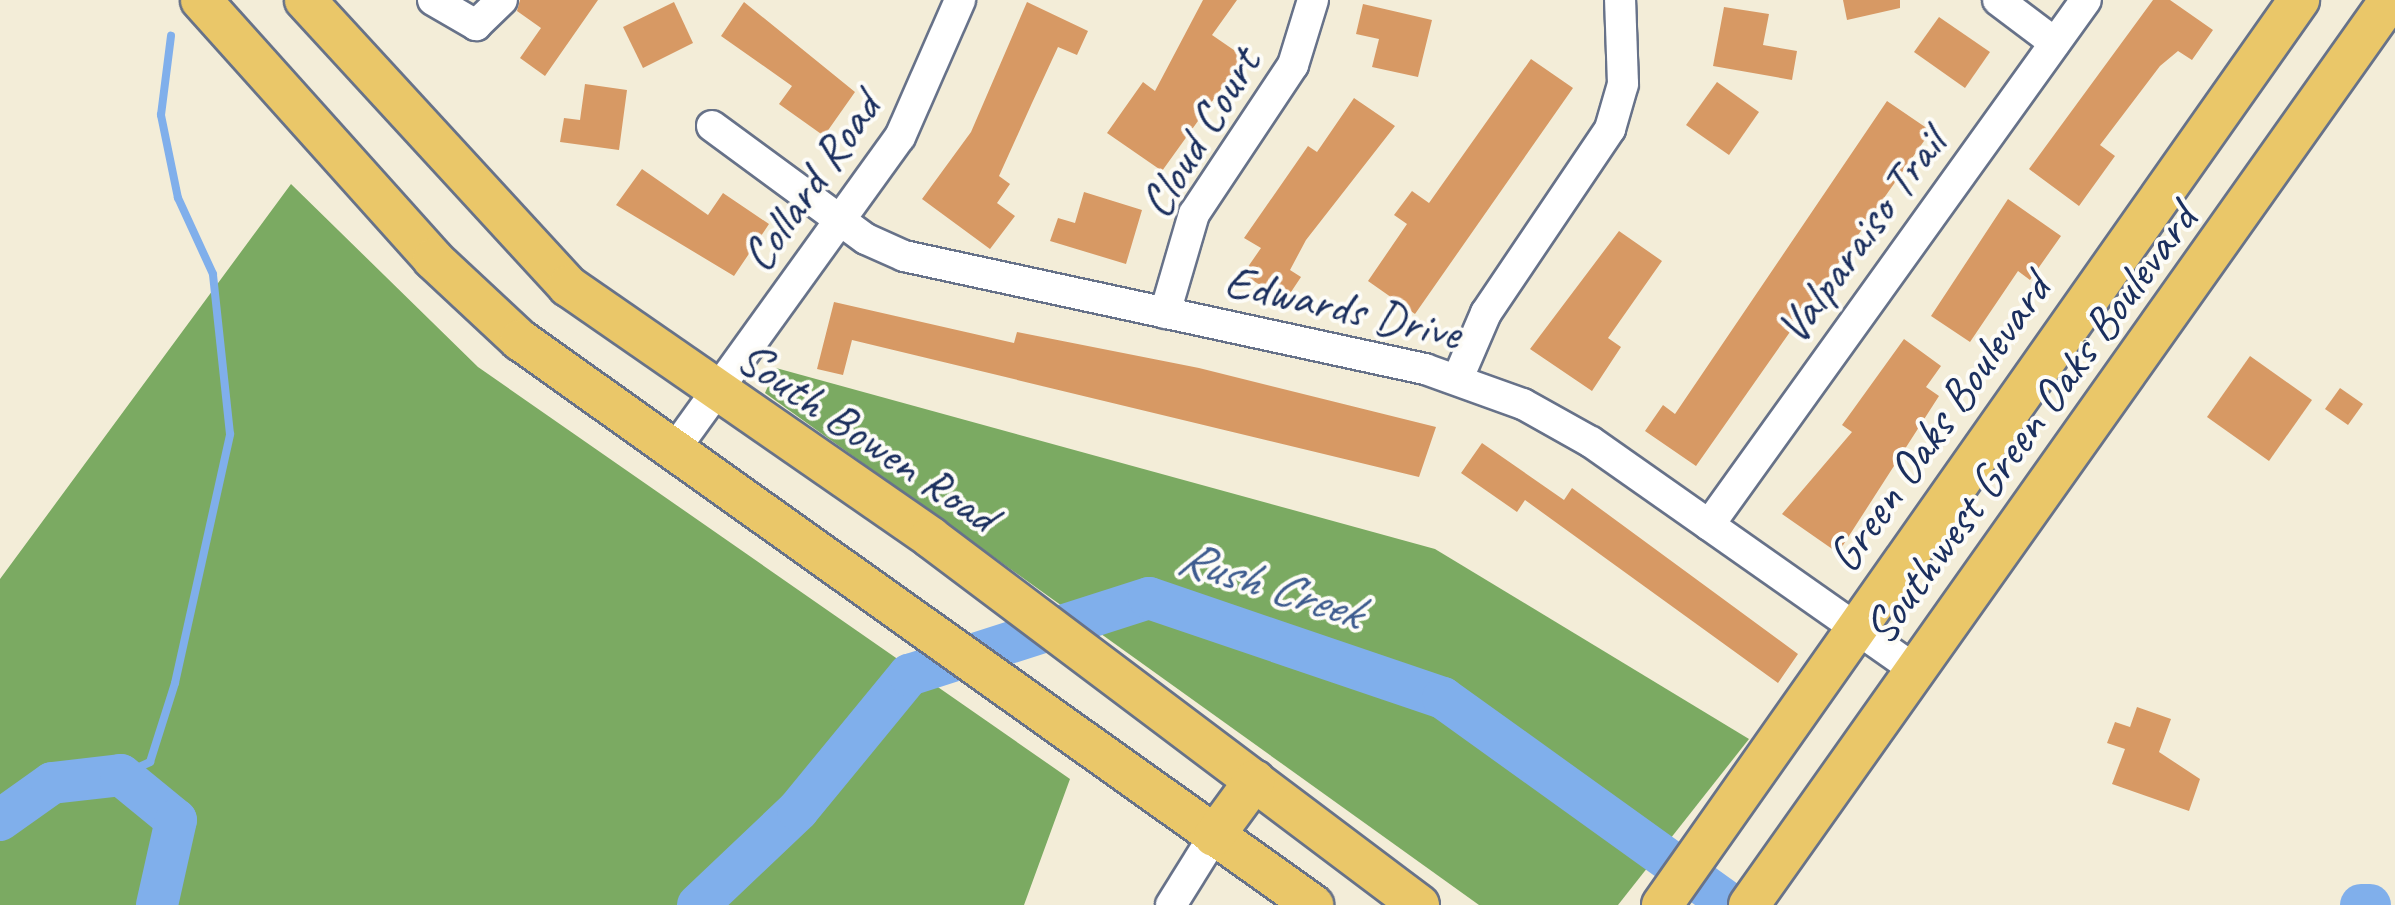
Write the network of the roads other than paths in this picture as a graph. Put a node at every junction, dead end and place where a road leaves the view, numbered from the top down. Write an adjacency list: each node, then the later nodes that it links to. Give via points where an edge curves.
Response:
1 (200, 0): 18 (main road, via 445,270 559,370)
2 (304, 0): 17 (main road, South Bowen Road, via 533,254)
3 (432, 0): 4 (street, via 476,26)
4 (502, 0)
5 (960, 0): 14 (street, Collard Road, via 918,106)
6 (1313, 0): 15 (street, Cloud Court, via 1294,65 1194,214)
7 (1620, 0): 16 (street, via 1622,84 1610,129 1486,313)
8 (1998, 0): 12 (street)
9 (2086, 0): 12 (street, Valparaiso Trail)
10 (2299, 0): 20 (main road, Green Oaks Boulevard)
11 (2390, 0): 21 (main road, Southwest Green Oaks Boulevard)
12 (2055, 43): 19 (street, Valparaiso Trail)
13 (712, 126): 14 (street, Edwards Drive)
14 (841, 222): 15 (street, Edwards Drive, via 922,262); 17 (street, Collard Road)
15 (1165, 313): 16 (street, Edwards Drive)
16 (1458, 378): 19 (street, Edwards Drive, via 1571,430)
17 (715, 394): 18 (street, Collard Road); 22 (main road, South Bowen Road, via 930,538)
18 (674, 450): 23 (main road)
19 (1709, 525): 20 (street, Edwards Drive)
20 (1855, 628): 21 (street, Edwards Drive); 27 (main road, Green Oaks Boulevard)
21 (1915, 670): 28 (main road, Southwest Green Oaks Boulevard)
22 (1255, 780): 23 (main road); 26 (main road, South Bowen Road)
23 (1214, 836): 24 (street); 25 (main road)
24 (1171, 905)
25 (1314, 905)
26 (1419, 905)
27 (1662, 905)
28 (1748, 905)

